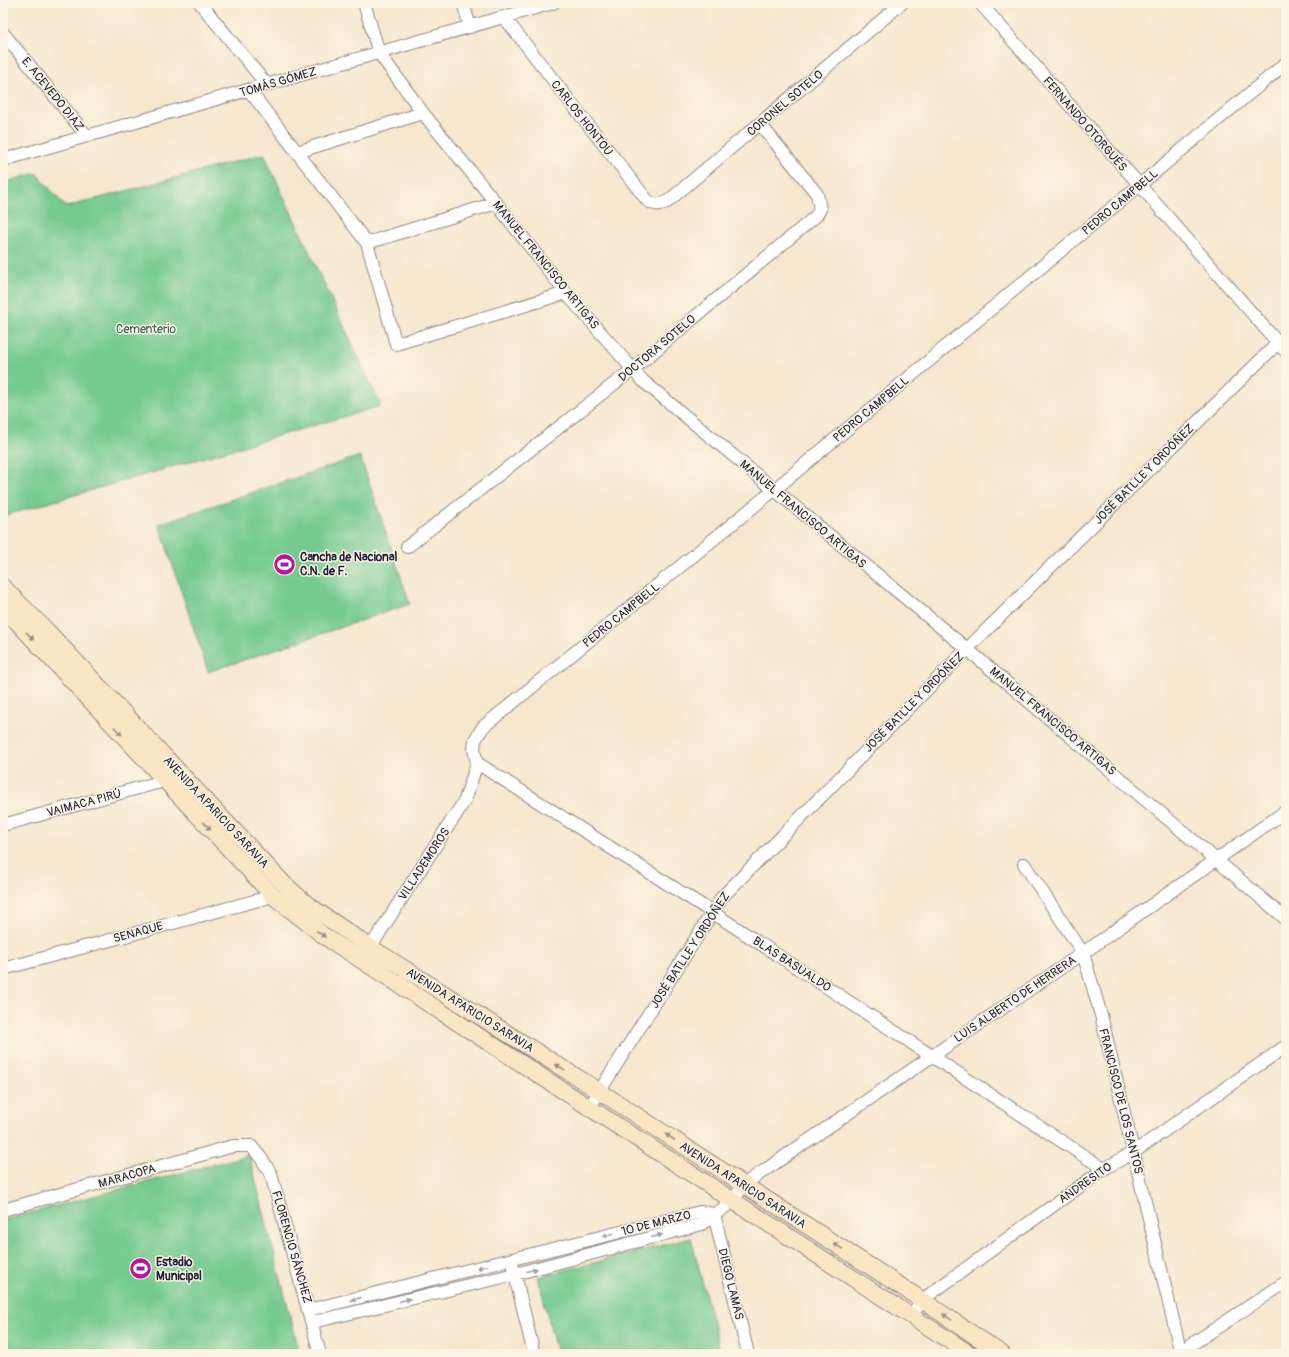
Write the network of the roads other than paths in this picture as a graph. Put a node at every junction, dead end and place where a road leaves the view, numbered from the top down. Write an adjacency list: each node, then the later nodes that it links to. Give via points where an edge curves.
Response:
1 (200, 3): 12 (street)
2 (364, 3): 10 (street, MANUEL FRANCISCO ARTIGAS)
3 (464, 3): 8 (street)
4 (553, 3): 7 (street, TOMÁS GÓMEZ)
5 (902, 3): 15 (street, CORONEL SOTELO)
6 (980, 3): 19 (street, FERNANDO OTORGUÉS)
7 (504, 17): 8 (street, TOMÁS GÓMEZ); 20 (street, CARLOS HONTOU, via 647,200 654,205)
8 (470, 27): 10 (street, TOMÁS GÓMEZ)
9 (3, 34): 16 (street, E. ACEVEDO DIAZ)
10 (379, 53): 12 (street, TOMÁS GÓMEZ); 14 (street, MANUEL FRANCISCO ARTIGAS)
11 (1286, 63): 19 (street, PEDRO CAMPBELL)
12 (268, 85): 13 (street, TOMÁS GÓMEZ)
13 (249, 90): 16 (street, TOMÁS GÓMEZ); 17 (street)
14 (423, 113): 17 (street); 21 (street, MANUEL FRANCISCO ARTIGAS)
15 (760, 124): 20 (street, CORONEL SOTELO); 26 (street, DOCTORA SOTELO, via 817,194 820,208 816,216)
16 (87, 136): 18 (street, TOMÁS GÓMEZ)
17 (297, 152): 22 (street)
18 (3, 160)
19 (1139, 186): 24 (street, FERNANDO OTORGUÉS); 27 (street, PEDRO CAMPBELL)
20 (667, 202)
21 (496, 203): 22 (street); 23 (street, MANUEL FRANCISCO ARTIGAS)
22 (367, 243): 23 (street, via 396,344)
23 (566, 293): 26 (street, MANUEL FRANCISCO ARTIGAS)
24 (1282, 339): 25 (street, FERNANDO OTORGUÉS); 30 (street, JOSÉ BATLLE Y ORDÓÑEZ)
25 (1286, 352)
26 (633, 369): 27 (street, MANUEL FRANCISCO ARTIGAS, via 643,381); 28 (street, DOCTORA SOTELO)
27 (774, 490): 30 (street, MANUEL FRANCISCO ARTIGAS); 31 (street, PEDRO CAMPBELL, via 483,728 475,740)
28 (407, 547)
29 (5, 597): 32 (street, AVENIDA APARICIO SARAVIA, one-way to 32); 38 (street, AVENIDA APARICIO SARAVIA, via 47,631 284,884)
30 (967, 649): 35 (street, MANUEL FRANCISCO ARTIGAS); 39 (street, JOSÉ BATLLE Y ORDÓÑEZ, via 722,897)
31 (477, 763): 39 (street, BLAS BASUALDO); 41 (street, VILLADEMOROS, via 465,800)
32 (164, 781): 34 (street, VAIMACA PIRÚ); 37 (street, AVENIDA APARICIO SARAVIA, one-way to 37)
33 (1286, 811): 35 (street, LUIS ALBERTO DE HERRERA)
34 (3, 825)
35 (1216, 860): 40 (street, MANUEL FRANCISCO ARTIGAS); 42 (street, LUIS ALBERTO DE HERRERA)
36 (1024, 864): 42 (street, FRANCISCO DE LOS SANTOS)
37 (273, 896): 38 (street, AVENIDA APARICIO SARAVIA); 44 (street, SENAQUE)
38 (303, 911): 41 (street, AVENIDA APARICIO SARAVIA); 43 (street, AVENIDA APARICIO SARAVIA, one-way to 43)
39 (712, 912): 46 (street, BLAS BASUALDO); 47 (street, JOSÉ BATLLE Y ORDÓÑEZ)
40 (1286, 919)
41 (370, 947): 43 (street, VILLADEMOROS); 47 (street, AVENIDA APARICIO SARAVIA, one-way to 41)
42 (1083, 953): 46 (street, LUIS ALBERTO DE HERRERA); 50 (street, FRANCISCO DE LOS SANTOS, via 1101,1015)
43 (362, 961): 48 (street, AVENIDA APARICIO SARAVIA)
44 (3, 969)
45 (1286, 1046): 50 (street, ANDRESITO)
46 (931, 1056): 51 (street, BLAS BASUALDO); 52 (street, LUIS ALBERTO DE HERRERA)
47 (598, 1091): 48 (street, JOSÉ BATLLE Y ORDÓÑEZ); 52 (street, AVENIDA APARICIO SARAVIA, one-way to 47)
48 (589, 1108): 53 (street, AVENIDA APARICIO SARAVIA)
49 (251, 1146): 54 (street, MARACOPA, via 233,1146); 60 (street, FLORENCIO SÁNCHEZ, via 271,1174)
50 (1134, 1152): 51 (street, ANDRESITO); 65 (street, FRANCISCO DE LOS SANTOS)
51 (1104, 1169): 59 (street, ANDRESITO)
52 (743, 1185): 53 (street); 59 (street, AVENIDA APARICIO SARAVIA, one-way to 52)
53 (733, 1201): 55 (street); 61 (street, AVENIDA APARICIO SARAVIA)
54 (3, 1210)
55 (714, 1214): 56 (street, 10 DE MARZO, one-way to 56, via 700,1212); 57 (street, 10 DE MARZO, one-way to 55, via 702,1224); 68 (street, DIEGO LAMAS)
56 (511, 1260): 57 (street); 60 (street, 10 DE MARZO, one-way to 60)
57 (515, 1274): 62 (street, 10 DE MARZO, one-way to 57); 67 (street)
58 (1286, 1282): 65 (street)
59 (922, 1300): 61 (street, ANDRESITO); 63 (street, AVENIDA APARICIO SARAVIA, one-way to 59)
60 (309, 1310): 62 (street, FLORENCIO SÁNCHEZ)
61 (911, 1316): 64 (street, AVENIDA APARICIO SARAVIA)
62 (313, 1322): 66 (street, FLORENCIO SÁNCHEZ)
63 (969, 1332): 64 (street); 69 (street, AVENIDA APARICIO SARAVIA)
64 (965, 1352)
65 (1180, 1353)
66 (320, 1354)
67 (534, 1354)
68 (748, 1354)
69 (1002, 1354)

